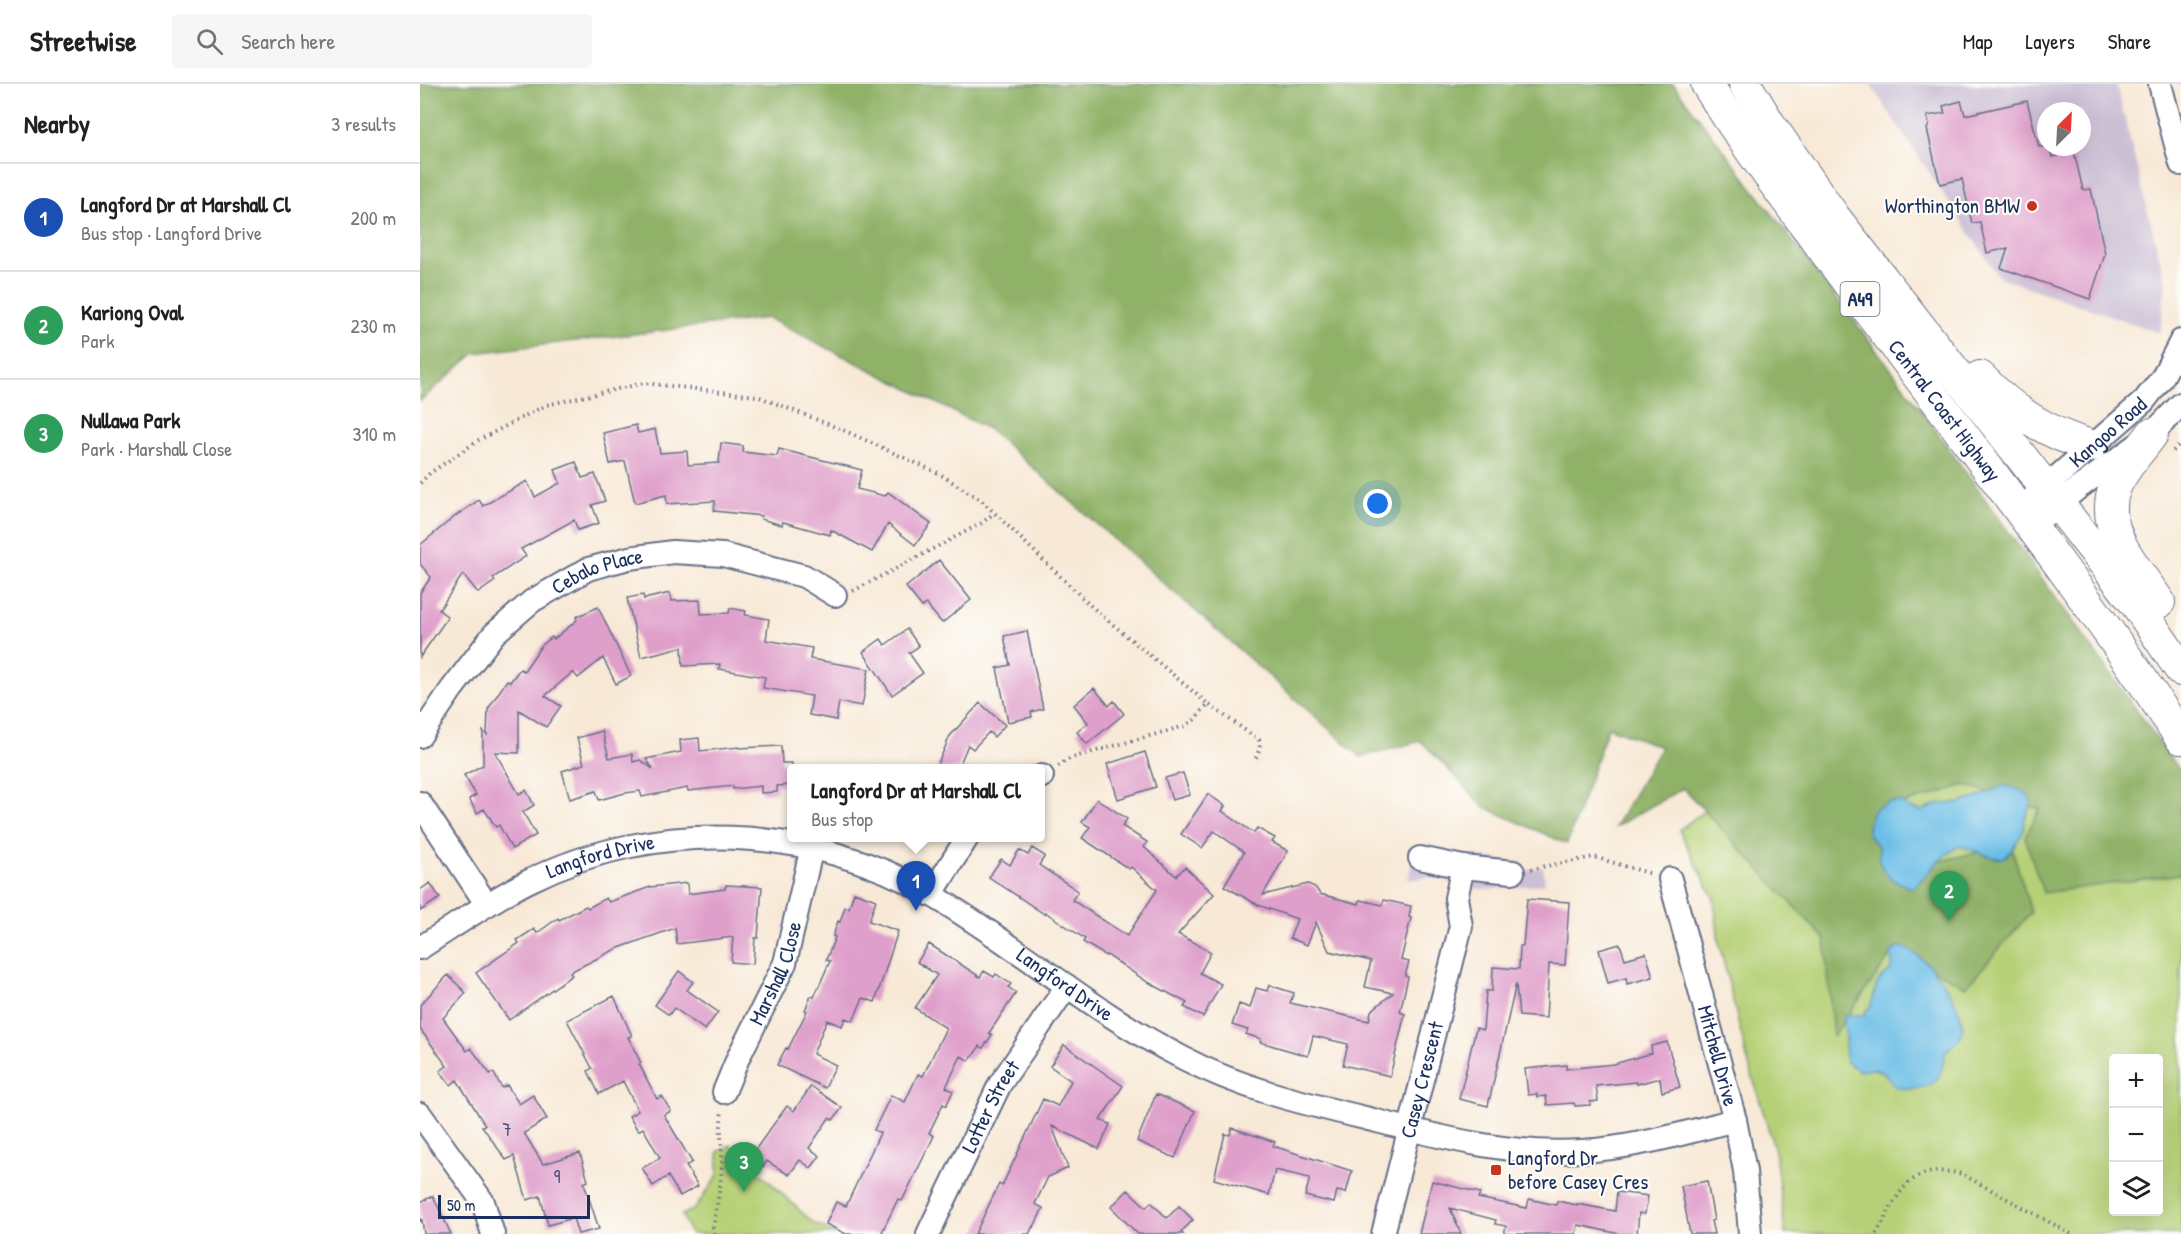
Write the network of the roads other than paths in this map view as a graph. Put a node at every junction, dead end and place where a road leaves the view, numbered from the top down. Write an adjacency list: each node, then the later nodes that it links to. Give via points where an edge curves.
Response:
1 (1707, 84): 13 (highway, Central Coast Highway / A49, via 1753,152)
2 (1745, 84): 5 (highway, Central Coast Highway / A49, via 1834,217)
3 (2160, 84): 4 (street)
4 (2181, 164)
5 (1865, 256): 11 (highway, via 1906,286 1966,363 2006,402 2054,434); 12 (highway, Central Coast Highway / A49)
6 (2181, 341): 8 (street, Kangoo Road, via 2162,378)
7 (2181, 368): 8 (street)
8 (2144, 400): 11 (street, Kangoo Road)
9 (2181, 404): 10 (street, Kangoo Road)
10 (2152, 434): 12 (street, Kangoo Road); 15 (highway, via 2115,487 2110,520 2117,539)
11 (2091, 446): 12 (street, Kangoo Road)
12 (2052, 495): 13 (street, Kangoo Road); 16 (highway, Central Coast Highway / A49, via 2137,605)
13 (2025, 518): 18 (highway, Central Coast Highway / A49)
14 (835, 595): 17 (street, Cebalo Place, via 804,576 723,555 673,552 588,569 532,601 494,634)
15 (2181, 638)
16 (2181, 670)
17 (420, 736)
18 (2181, 738)
19 (420, 803): 27 (street)
20 (964, 842): 26 (street)
21 (812, 847): 26 (street, Langford Drive, via 860,862); 27 (street, Langford Drive, via 728,837 644,843 561,867); 30 (street, Marshall Close, via 784,963)
22 (1420, 858): 23 (street)
23 (1463, 867): 24 (street); 33 (street, Casey Crescent, via 1456,898 1461,926)
24 (1513, 872)
25 (1670, 879): 32 (street, Mitchell Drive)
26 (931, 895): 29 (street, Langford Drive)
27 (487, 904): 28 (street, Langford Drive)
28 (420, 948)
29 (1067, 986): 33 (street, Langford Drive, via 1137,1033 1229,1079 1280,1097); 35 (street, Lotter Street, via 1000,1084)
30 (724, 1092)
31 (420, 1114): 34 (street, via 483,1202)
32 (1735, 1120): 33 (street, Langford Drive, via 1643,1143 1583,1151 1501,1149); 37 (street, Mitchell Drive, via 1745,1171)
33 (1410, 1130): 36 (street, Casey Crescent)
34 (493, 1234)
35 (928, 1234)
36 (1383, 1234)
37 (1750, 1234)

